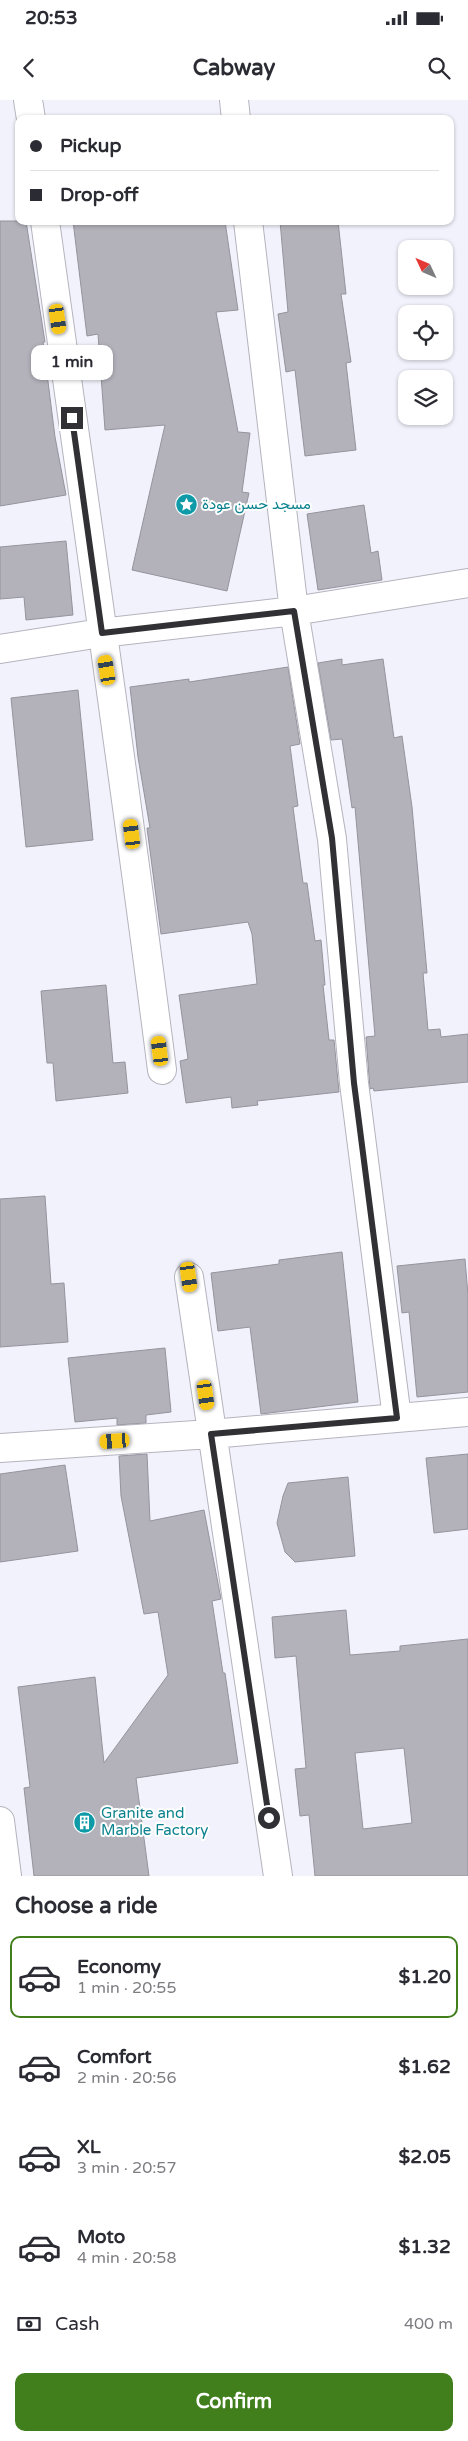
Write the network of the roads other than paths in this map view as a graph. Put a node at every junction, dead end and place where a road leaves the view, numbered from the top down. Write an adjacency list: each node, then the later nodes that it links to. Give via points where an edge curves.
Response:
1 (28, 100): 3 (street)
2 (234, 100): 4 (street)
3 (30, 115)
4 (236, 115)
5 (46, 225): 9 (street)
6 (248, 225): 8 (street)
7 (468, 583): 8 (street)
8 (294, 611): 9 (street); 14 (street, via 332,838 354,1083)
9 (102, 633): 10 (street); 11 (street, via 130,815)
10 (0, 648)
11 (162, 1070)
12 (189, 1277): 15 (street)
13 (468, 1412): 14 (street)
14 (397, 1418): 15 (street)
15 (211, 1434): 16 (street); 19 (street)
16 (0, 1448)
17 (0, 1821): 18 (street)
18 (7, 1876)
19 (278, 1876)

